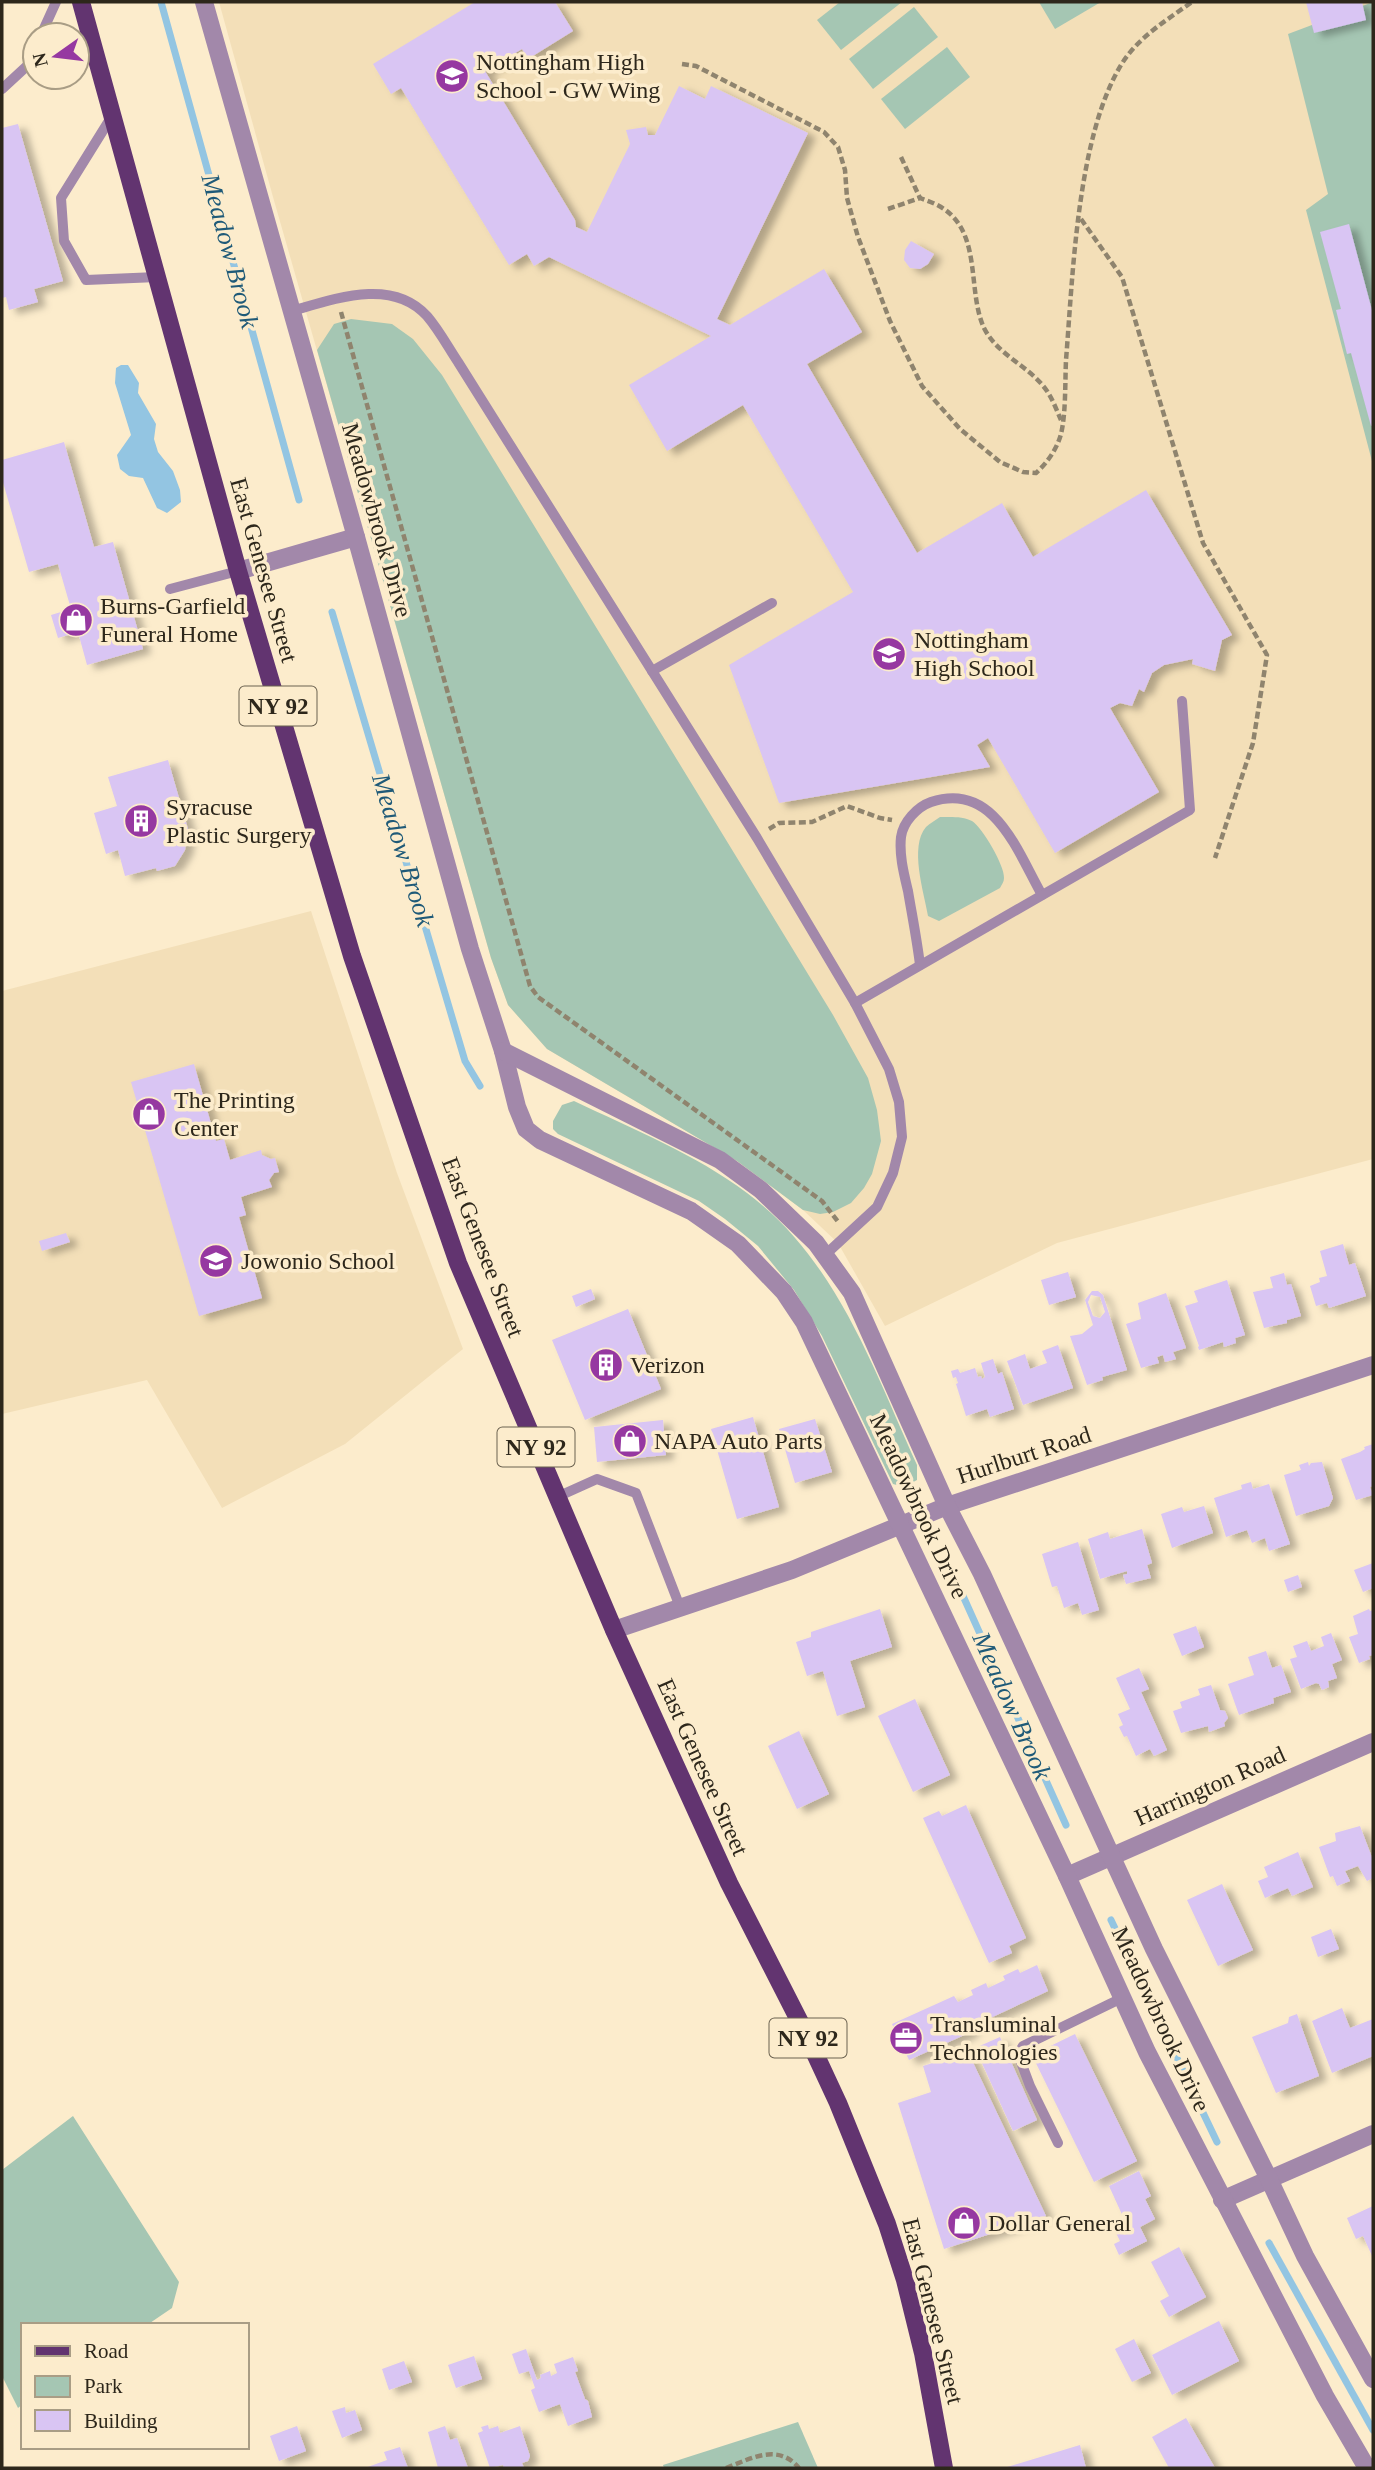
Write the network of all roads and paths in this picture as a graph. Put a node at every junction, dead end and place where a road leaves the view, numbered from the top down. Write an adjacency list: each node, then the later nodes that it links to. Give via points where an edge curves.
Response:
1 (55, 2): 5 (lane)
2 (81, 2): 9 (main road, East Genesee Street / NY 92)
3 (204, 2): 16 (street, Meadowbrook Drive)
4 (1192, 2): 13 (path, via 1142,39 1122,63 1105,96 1084,176)
5 (47, 21)
6 (682, 64): 17 (path, via 696,66 824,132 838,147 858,237 890,321 922,386 960,429 1000,462 1036,473 1048,462)
7 (21, 71): 8 (lane)
8 (2, 89)
9 (113, 116): 14 (main road, East Genesee Street / NY 92); 14 (lane, via 61,198 64,242 86,280)
10 (901, 157): 11 (path)
11 (920, 198): 12 (path); 17 (path, via 945,210 962,228 984,327 996,347 1047,391)
12 (888, 209)
13 (1080, 217): 17 (path); 26 (path, via 1122,277 1203,543 1267,655 1253,743)
14 (157, 277): 19 (main road, East Genesee Street / NY 92)
15 (337, 298): 16 (lane); 22 (lane, via 394,295 426,315); 31 (path, via 530,986 538,997 822,1201)
16 (292, 311): 18 (street, Meadowbrook Drive)
17 (1062, 421)
18 (356, 537): 19 (street); 30 (street, Meadowbrook Drive, via 470,949)
19 (238, 571): 20 (lane); 34 (main road, East Genesee Street / NY 92, via 356,968 458,1263)
20 (170, 589)
21 (772, 603): 22 (lane)
22 (652, 671): 25 (lane)
23 (1182, 701): 27 (lane, via 1190,810)
24 (907, 821): 25 (path, via 880,818 847,806 812,822 779,823); 27 (lane, via 922,805 957,797 970,800 986,809 1009,836); 28 (lane, via 901,857)
25 (757, 838): 29 (lane)
26 (1215, 858)
27 (1042, 895): 28 (lane)
28 (920, 965): 29 (lane)
29 (855, 1003): 31 (lane, via 889,1069 899,1102 902,1137 893,1173 877,1207)
30 (503, 1051): 32 (street, Meadowbrook Drive, via 720,1160 761,1190); 36 (street, Meadowbrook Drive, via 526,1129 540,1140 691,1211 737,1244 784,1292 810,1332)
31 (848, 1234): 32 (lane)
32 (825, 1255): 35 (street, Meadowbrook Drive, via 852,1293)
33 (1373, 1364): 35 (street, Hurlburt Road)
34 (557, 1497): 37 (lane, via 597,1479 636,1493); 38 (main road, East Genesee Street / NY 92)
35 (947, 1506): 36 (street, Hurlburt Road); 40 (street, Meadowbrook Drive)
36 (902, 1526): 37 (street, Hurlburt Road, via 792,1570); 41 (street, Meadowbrook Drive)
37 (680, 1606): 38 (street, Hurlburt Road)
38 (614, 1630): 50 (main road, East Genesee Street / NY 92, via 729,1883 838,2103 887,2224 923,2353)
39 (1373, 1742): 40 (street, Harrington Road)
40 (1112, 1856): 41 (street, Harrington Road); 45 (street, Meadowbrook Drive)
41 (1067, 1876): 42 (street, Meadowbrook Drive)
42 (1122, 1998): 44 (lane, via 1023,2046 1018,2054); 46 (street, Meadowbrook Drive)
43 (1373, 2134): 45 (street)
44 (1058, 2143)
45 (1269, 2179): 46 (street); 47 (street, Meadowbrook Drive, via 1305,2256)
46 (1223, 2200): 51 (street, Meadowbrook Drive)
47 (1373, 2379)
48 (726, 2468): 49 (path, via 781,2454)
49 (799, 2468)
50 (944, 2468)
51 (1367, 2468)

